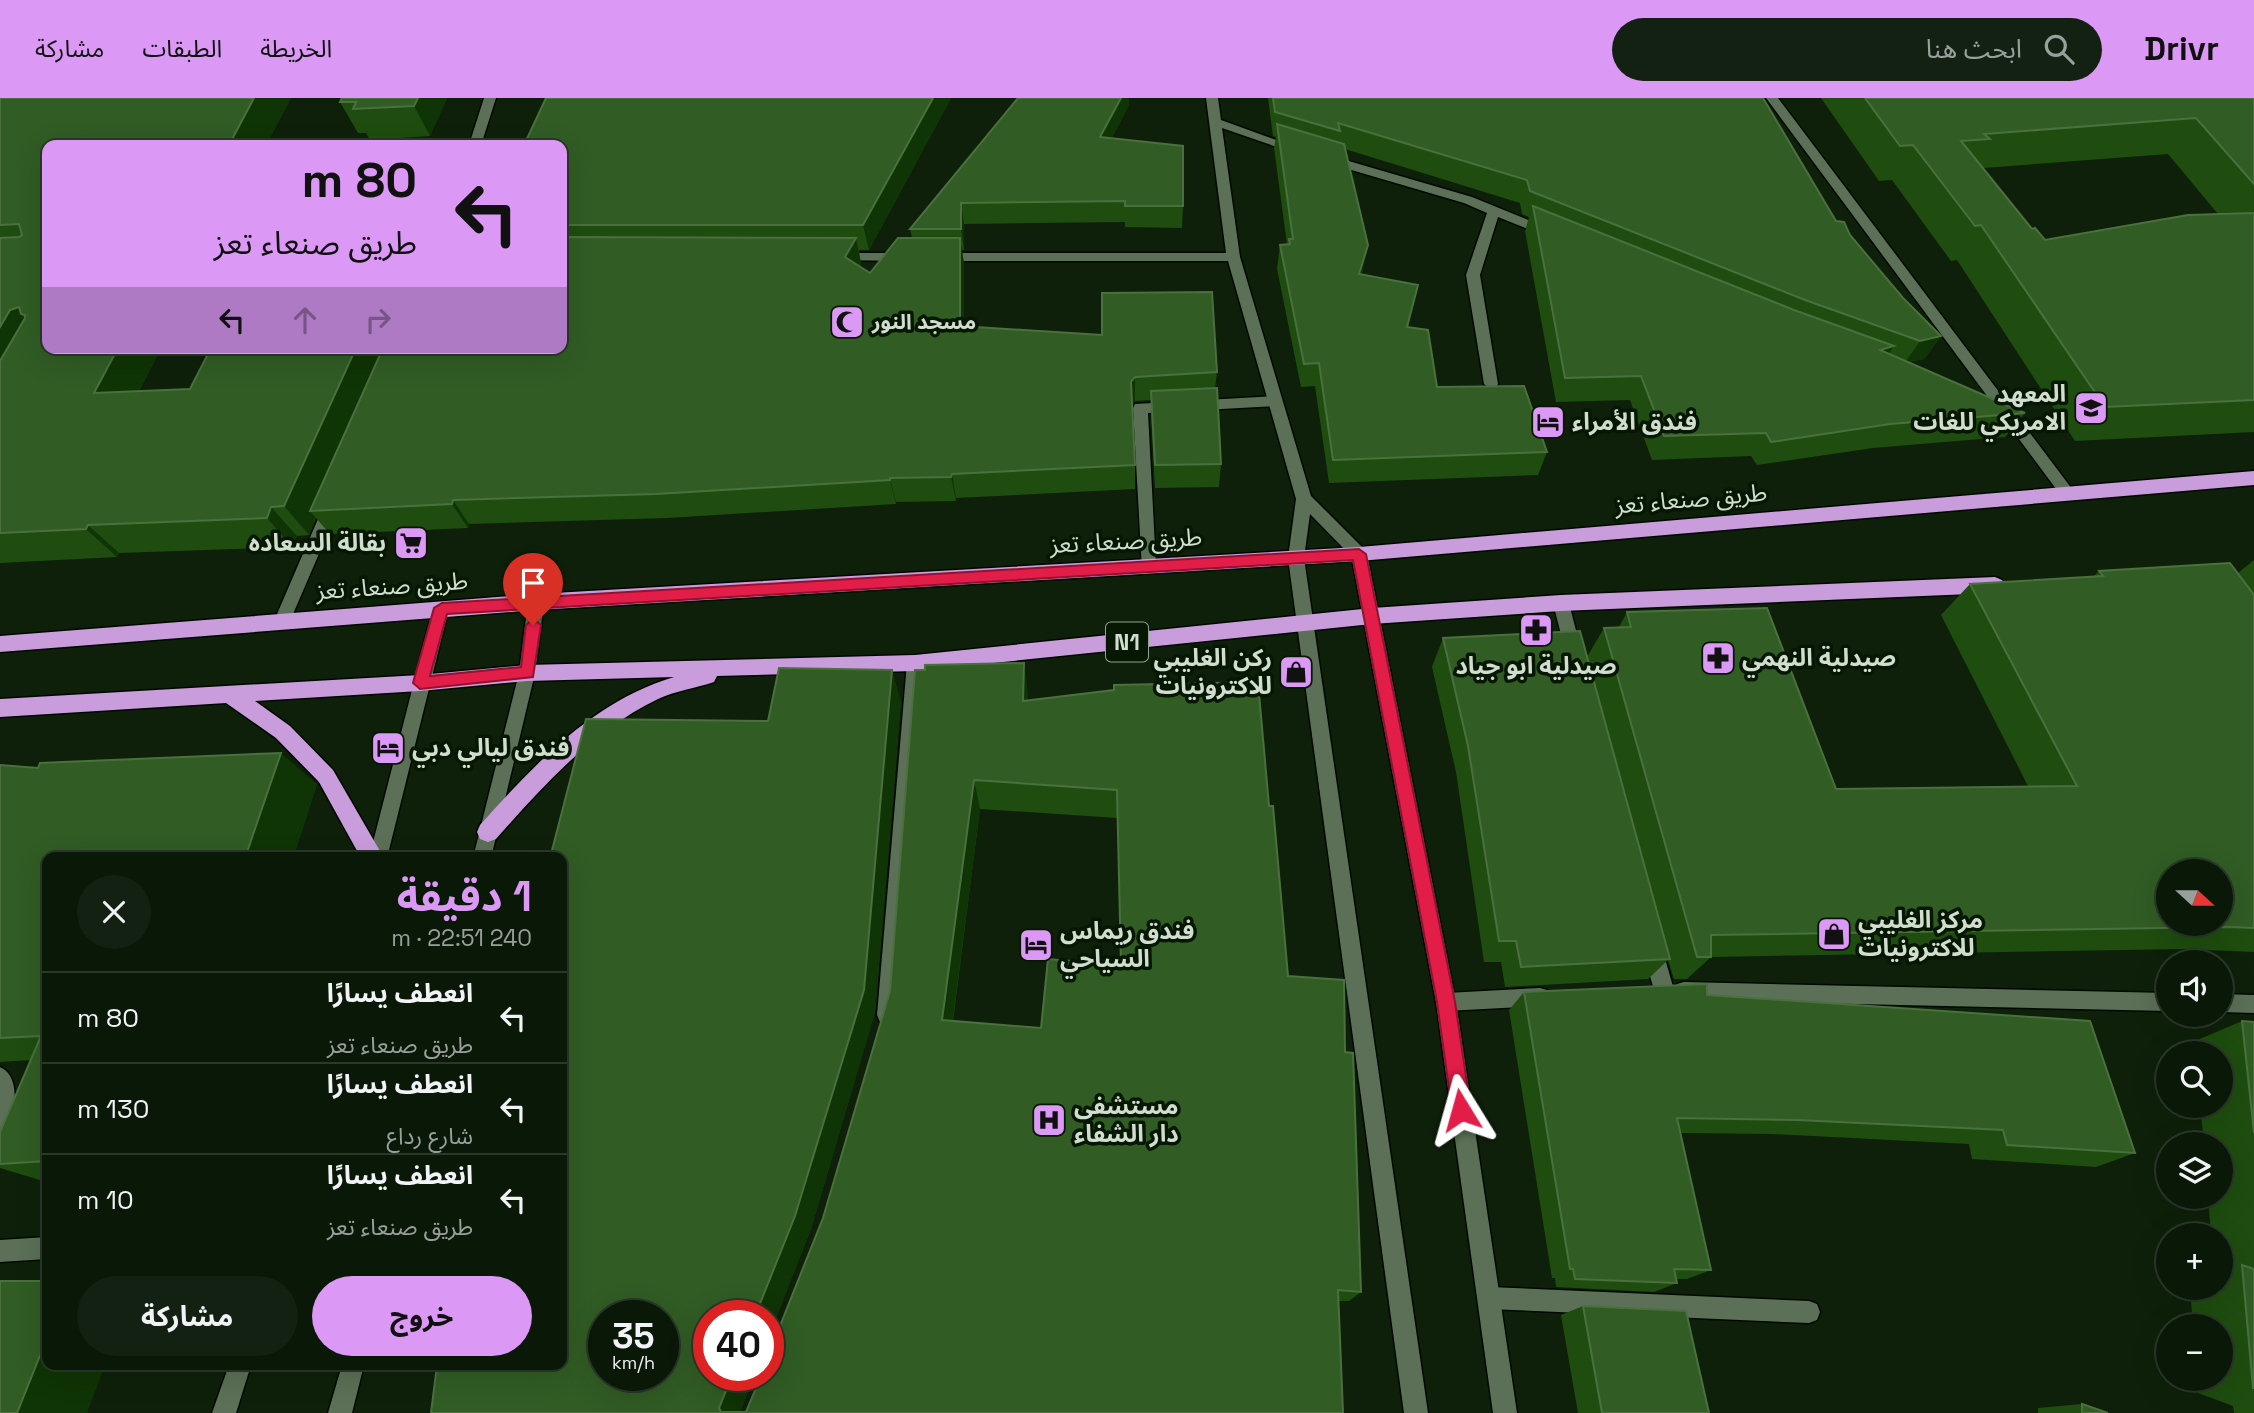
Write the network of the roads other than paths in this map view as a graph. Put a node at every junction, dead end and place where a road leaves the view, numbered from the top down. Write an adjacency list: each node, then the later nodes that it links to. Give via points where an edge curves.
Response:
1 (490, 98): 5 (street)
2 (1212, 98): 4 (street)
3 (1772, 98): 13 (street)
4 (1215, 122): 6 (street); 9 (street)
5 (477, 140)
6 (1494, 211): 7 (street); 10 (street, via 1473,275)
7 (1558, 237)
8 (827, 257): 9 (street)
9 (1233, 257): 12 (street)
10 (1492, 384)
11 (1978, 399): 13 (street)
12 (1275, 401): 17 (street); 20 (street, via 1140,408)
13 (2004, 408): 16 (street)
14 (2254, 478): 16 (highway, طريق صنعاء تعز)
15 (341, 485): 26 (street)
16 (2067, 493): 18 (highway, طريق صنعاء تعز)
17 (1304, 499): 18 (street); 19 (street)
18 (1359, 554): 19 (highway, طريق صنعاء تعز); 25 (street)
19 (1296, 558): 20 (highway, طريق صنعاء تعز); 27 (street)
20 (1149, 566): 22 (highway, طريق صنعاء تعز)
21 (2014, 584): 23 (highway, N1)
22 (536, 601): 24 (highway, طريق صنعاء تعز); 32 (street)
23 (1561, 603): 25 (highway, N1); 31 (street)
24 (442, 608): 26 (highway, طريق صنعاء تعز); 33 (street)
25 (1372, 616): 27 (highway, N1); 42 (street)
26 (282, 621): 28 (highway, طريق صنعاء تعز)
27 (1304, 625): 29 (highway, N1); 57 (street)
28 (0, 643)
29 (915, 663): 30 (highway, N1); 46 (street, via 888,1012)
30 (737, 667): 32 (highway, N1); 36 (highway, via 653,692 595,726 541,773)
31 (1579, 670)
32 (527, 673): 33 (highway, N1); 36 (street)
33 (420, 683): 34 (highway, N1); 38 (street)
34 (230, 695): 35 (highway, N1); 37 (highway, via 283,732 326,776)
35 (0, 709)
36 (488, 832): 39 (street)
37 (371, 852)
38 (377, 852)
39 (483, 852)
40 (1649, 937): 43 (street, via 1657,991)
41 (1555, 996): 42 (street)
42 (1446, 1002): 51 (street)
43 (2156, 1002)
44 (2233, 1003): 45 (street)
45 (2254, 1004)
46 (881, 1037)
47 (0, 1077): 48 (street, via 4,1082)
48 (0, 1142)
49 (42, 1248): 50 (street)
50 (0, 1251)
51 (1489, 1298): 52 (street); 58 (street)
52 (1809, 1312)
53 (238, 1370): 55 (street)
54 (352, 1370): 56 (street)
55 (224, 1413)
56 (340, 1413)
57 (1416, 1413)
58 (1505, 1413)

